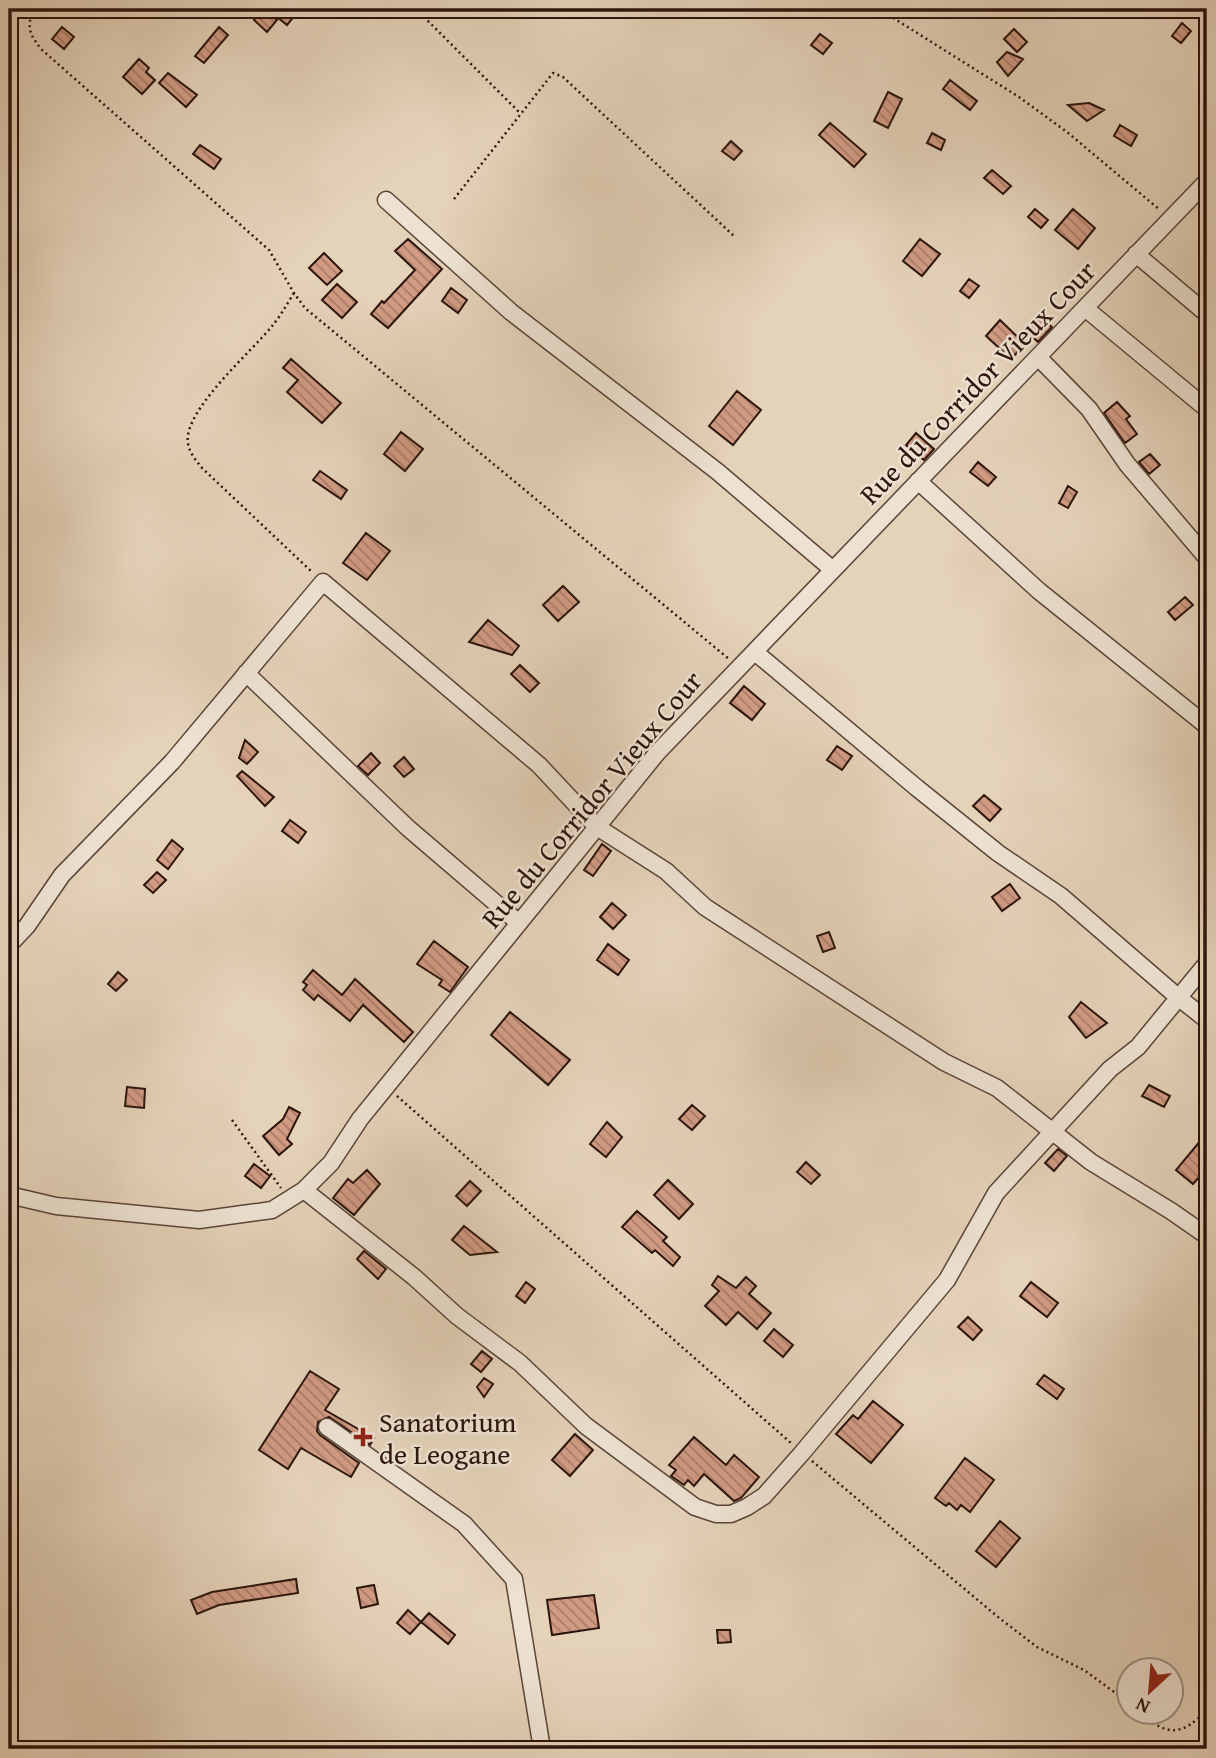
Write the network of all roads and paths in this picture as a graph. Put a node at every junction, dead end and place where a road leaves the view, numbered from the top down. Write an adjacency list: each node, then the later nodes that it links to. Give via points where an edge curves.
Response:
1 (33, 9): 11 (path, via 29,34 41,49 270,250)
2 (416, 9): 4 (path)
3 (879, 9): 8 (path, via 1068,132)
4 (520, 114): 7 (path); 9 (path, via 549,75 563,77)
5 (1207, 181): 8 (street, Rue du Corridor Vieux Cour)
6 (386, 200): 18 (street, via 511,312 718,472)
7 (454, 200)
8 (1170, 219): 10 (street, Rue du Corridor Vieux Cour)
9 (735, 237)
10 (1136, 254): 12 (street, Rue du Corridor Vieux Cour); 13 (street)
11 (294, 293): 19 (path, via 195,418 188,437 190,453 202,468); 21 (path, via 305,308)
12 (1085, 308): 14 (street, Rue du Corridor Vieux Cour); 15 (street)
13 (1207, 314)
14 (1038, 357): 16 (street, Rue du Corridor Vieux Cour); 17 (street, via 1089,409 1126,464)
15 (1207, 409)
16 (918, 481): 18 (street, Rue du Corridor Vieux Cour); 23 (street, via 1039,591)
17 (1207, 558)
18 (833, 570): 20 (street, Rue du Corridor Vieux Cour)
19 (323, 582): 22 (street); 24 (street, via 539,765)
20 (755, 652): 21 (street, Rue du Corridor Vieux Cour); 28 (street, via 998,853 1061,896)
21 (739, 667): 24 (street, Rue du Corridor Vieux Cour, via 657,754)
22 (246, 673): 25 (street, via 408,828); 26 (street, via 172,762 62,875)
23 (1207, 726)
24 (597, 827): 25 (street, Rue du Corridor Vieux Cour); 32 (street, via 666,871 705,907 944,1062 997,1087)
25 (519, 923): 30 (street, Rue du Corridor Vieux Cour)
26 (9, 945)
27 (1207, 963): 28 (street)
28 (1178, 998): 29 (street); 32 (street, via 1138,1047 1110,1069)
29 (1207, 1020)
30 (386, 1087): 33 (street, Rue du Corridor Vieux Cour, via 331,1163); 38 (path)
31 (232, 1120): 35 (path)
32 (1052, 1131): 36 (street, via 1091,1162); 38 (street, via 996,1193 947,1280)
33 (304, 1189): 35 (street, Rue du Corridor Vieux Cour); 38 (street, via 520,1363 586,1426 695,1507 731,1514 747,1507 764,1496)
34 (9, 1195): 35 (street, Rue du Corridor Vieux Cour, via 56,1206 199,1220 272,1210)
35 (289, 1199)
36 (1207, 1236)
37 (327, 1427): 42 (street, via 464,1524 513,1579)
38 (802, 1453): 39 (path, via 1037,1647 1084,1670)
39 (1114, 1692)
40 (1207, 1710): 41 (path, via 1180,1731)
41 (1157, 1726)
42 (542, 1749)

